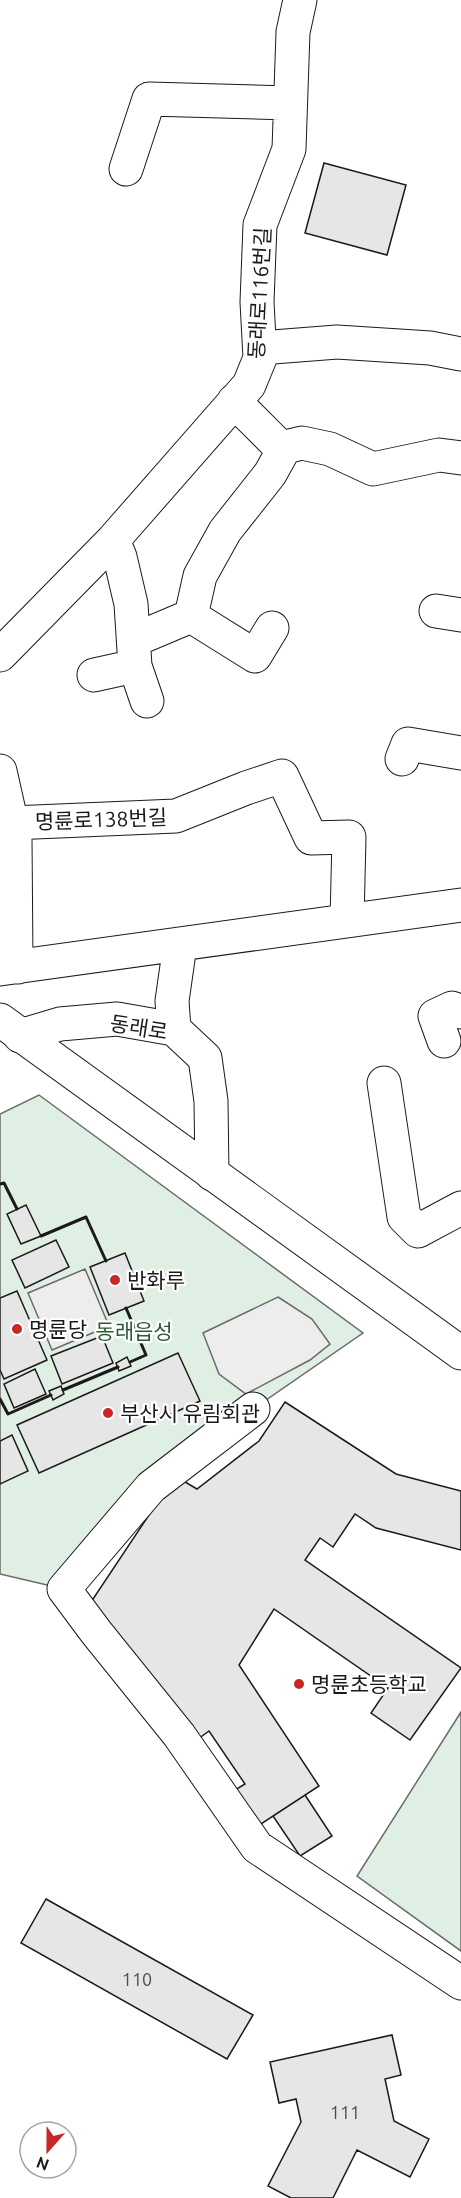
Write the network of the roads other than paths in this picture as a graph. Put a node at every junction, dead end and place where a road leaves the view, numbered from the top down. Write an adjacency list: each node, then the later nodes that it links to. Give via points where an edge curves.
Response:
1 (300, 0): 2 (street, 동래로116번길, via 293,32)
2 (290, 103): 3 (street, via 148,99); 4 (street, 동래로116번길, via 289,149 260,225)
3 (126, 169)
4 (260, 348): 5 (street, via 337,342); 6 (street, 동래로116번길, via 249,385)
5 (461, 354)
6 (234, 401): 7 (street, via 281,448); 9 (street, 동래로116번길)
7 (285, 447): 8 (street, via 302,443 330,449 373,469 439,454); 10 (street, via 270,474 225,531 200,576)
8 (461, 458)
9 (112, 540): 12 (street, via 131,604); 13 (street, 동래로116번길)
10 (190, 616): 11 (street, via 255,656); 12 (street)
11 (272, 628)
12 (134, 653): 14 (street); 15 (street)
13 (0, 655)
14 (94, 675)
15 (147, 701)
16 (461, 753): 17 (street, via 408,744)
17 (402, 759)
18 (0, 771): 19 (street)
19 (12, 823): 21 (street, 명륜로138번길, via 177,816 282,776 311,838 349,837); 23 (street, via 16,962)
20 (461, 905): 21 (street)
21 (346, 921): 22 (street)
22 (180, 945): 23 (street); 26 (street, via 172,1001)
23 (9, 968)
24 (461, 1012): 27 (street, via 452,1008 435,1016)
25 (10, 1028): 26 (street, 동래로, via 117,1020); 29 (street, 동래로)
26 (174, 1029): 29 (street, 동래로, via 205,1058 211,1101)
27 (444, 1041)
28 (384, 1083): 30 (street, via 404,1217 418,1231)
29 (212, 1174): 31 (street, 동래로)
30 (461, 1208)
31 (461, 1353)
32 (253, 1409): 33 (street, via 152,1487 64,1588 179,1735 257,1847)
33 (461, 1983)

